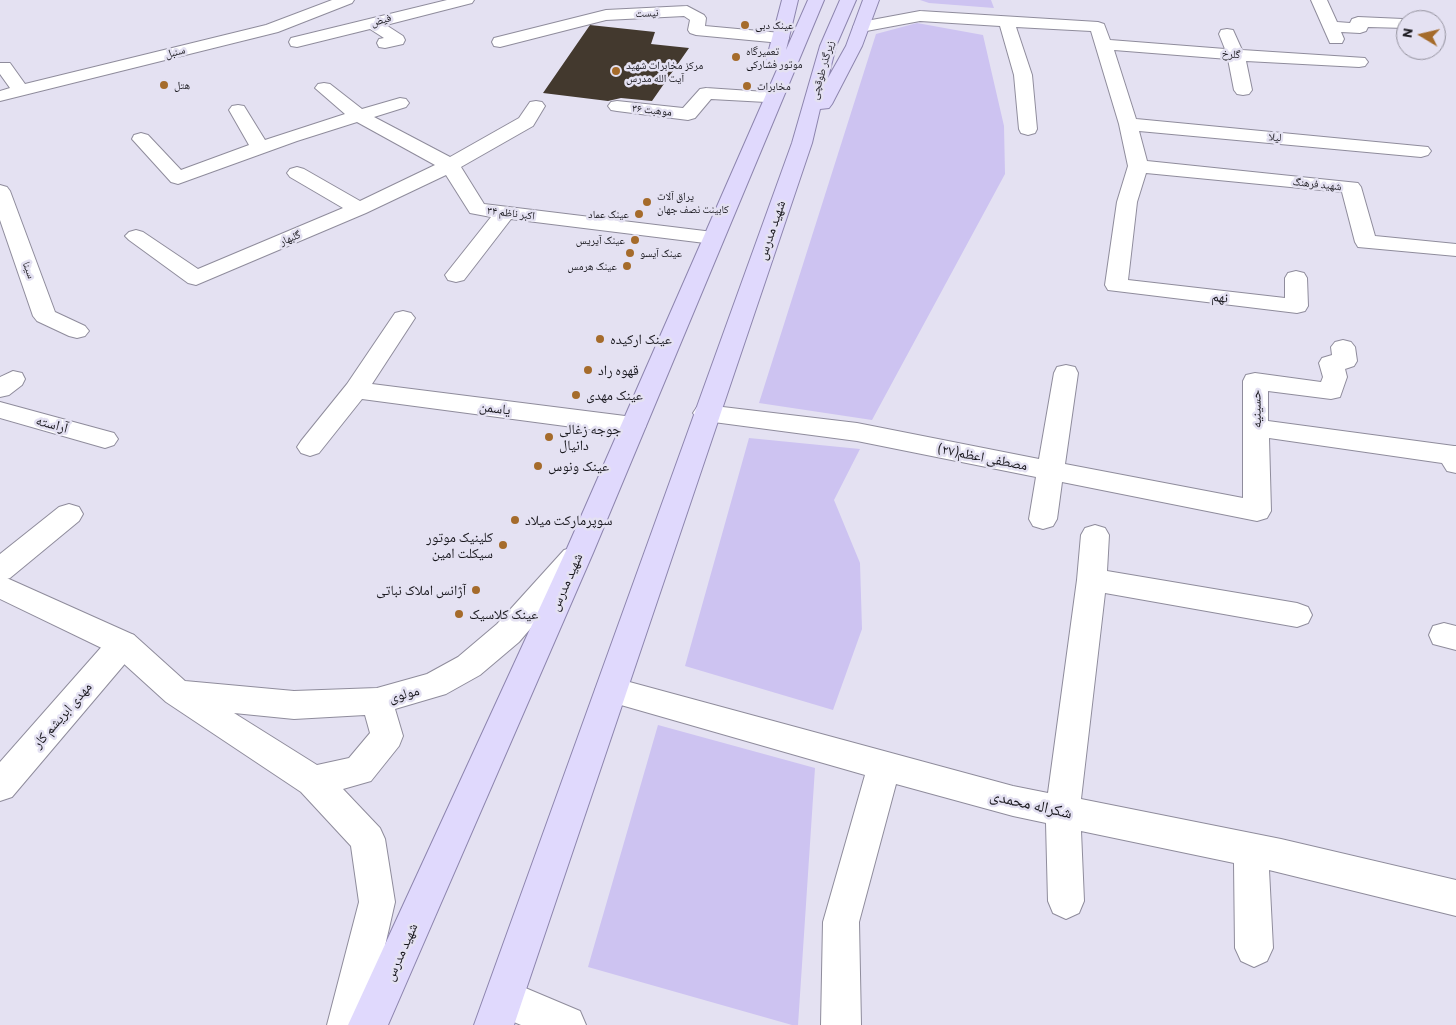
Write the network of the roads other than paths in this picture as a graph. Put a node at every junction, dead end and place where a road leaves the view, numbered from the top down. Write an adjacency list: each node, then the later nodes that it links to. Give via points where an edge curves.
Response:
1 (346, 0): 24 (street, سنبل, via 295,12 272,29)
2 (466, 0): 11 (street, فیض)
3 (790, 0): 15 (main road)
4 (816, 0): 35 (main road)
5 (848, 0): 37 (main road, زیرگذر طوقچی, via 828,46)
6 (871, 0): 13 (main road)
7 (1319, 0): 12 (street, via 1334,33 1360,28 1358,22)
8 (896, 4): 9 (street)
9 (920, 16): 10 (street); 13 (street)
10 (1006, 20): 19 (street, via 1098,27); 34 (street, via 1023,75)
11 (372, 23): 16 (street, فیض); 18 (street, via 396,40)
12 (1396, 24)
13 (861, 27): 37 (main road)
14 (1228, 34): 20 (street)
15 (781, 38): 17 (street, نیست, via 696,30 698,18 686,11 606,15); 27 (main road)
16 (297, 42)
17 (500, 42)
18 (385, 43)
19 (1102, 44): 20 (street, گلرخ); 33 (street)
20 (1236, 55): 21 (street, گلرخ); 25 (street)
21 (1359, 62)
22 (4, 67): 24 (street)
23 (324, 88): 32 (street)
24 (20, 90): 26 (street, سنبل)
25 (1242, 90)
26 (0, 96)
27 (766, 97): 30 (street, ۳۶ موهبت, via 706,92 688,114); 35 (main road)
28 (400, 103): 32 (street)
29 (536, 106): 40 (street, گلبهار, via 526,122)
30 (617, 106)
31 (238, 110): 38 (street)
32 (359, 116): 38 (street); 40 (street)
33 (1128, 124): 39 (street, لیلا); 41 (street)
34 (1028, 129)
35 (757, 136): 47 (main road, شهید مدرس)
36 (141, 140): 38 (street, via 178,178)
37 (802, 143): 57 (main road, شهید مدرس)
38 (260, 147)
39 (1421, 151)
40 (450, 165): 44 (street, گلبهار); 45 (street, ۳۴ اکبر ناظم, via 477,210)
41 (1138, 166): 48 (street, شهید فرهنگ, via 1351,187 1366,242); 50 (street, نهم, via 1128,202 1116,285 1297,306)
42 (297, 173): 44 (street)
43 (0, 191): 52 (street, سینا, via 45,316)
44 (359, 209): 46 (street, گلبهار, via 196,278)
45 (506, 213): 47 (street, ۳۴ اکبر ناظم); 49 (street)
46 (136, 236)
47 (713, 238): 58 (main road, شهید مدرس)
48 (1456, 250)
49 (456, 274)
50 (1296, 278)
51 (403, 318): 55 (street)
52 (77, 331)
53 (1342, 347): 59 (street, حسینیه, via 1345,361 1331,363 1335,377 1331,391 1255,381)
54 (1066, 373): 63 (street)
55 (356, 390): 58 (street, یاسمن); 61 (street)
56 (0, 410): 60 (street, آراسته)
57 (706, 413): 63 (street, مصطفی اعظم(۲۷), via 857,432); 74 (main road, شهید مدرس)
58 (634, 426): 68 (main road, شهید مدرس)
59 (1256, 428): 62 (street, via 1454,455); 64 (street, حسینیه)
60 (105, 439)
61 (310, 448)
62 (1456, 464)
63 (1051, 470): 64 (street, مصطفی اعظم(۲۷)); 66 (street)
64 (1257, 511)
65 (69, 514): 69 (street)
66 (1043, 519)
67 (1095, 535): 70 (street)
68 (578, 553): 76 (street, مولوی, via 508,634 469,666 435,685); 87 (main road, شهید مدرس)
69 (0, 570)
70 (1092, 580): 72 (street); 80 (street)
71 (0, 586): 73 (street)
72 (1297, 615)
73 (123, 644): 75 (street); 79 (street, مهدی ابریشم کار)
74 (610, 690): 77 (street, شکراله محمدی); 85 (main road, شهید مدرس)
75 (177, 694): 76 (street, مولوی, via 294,705); 78 (street)
76 (377, 701): 78 (street, via 387,736 360,772)
77 (884, 766): 80 (street, شکراله محمدی); 89 (street, via 841,922)
78 (313, 782): 86 (street, via 368,839 376,902)
79 (0, 786)
80 (1063, 811): 81 (street, شکراله محمدی); 83 (street)
81 (1250, 851): 82 (street, شکراله محمدی); 84 (street)
82 (1456, 898)
83 (1066, 901)
84 (1254, 948)
85 (499, 1011): 88 (street)
86 (347, 1025)
87 (368, 1025)
88 (566, 1025)
89 (841, 1025)

